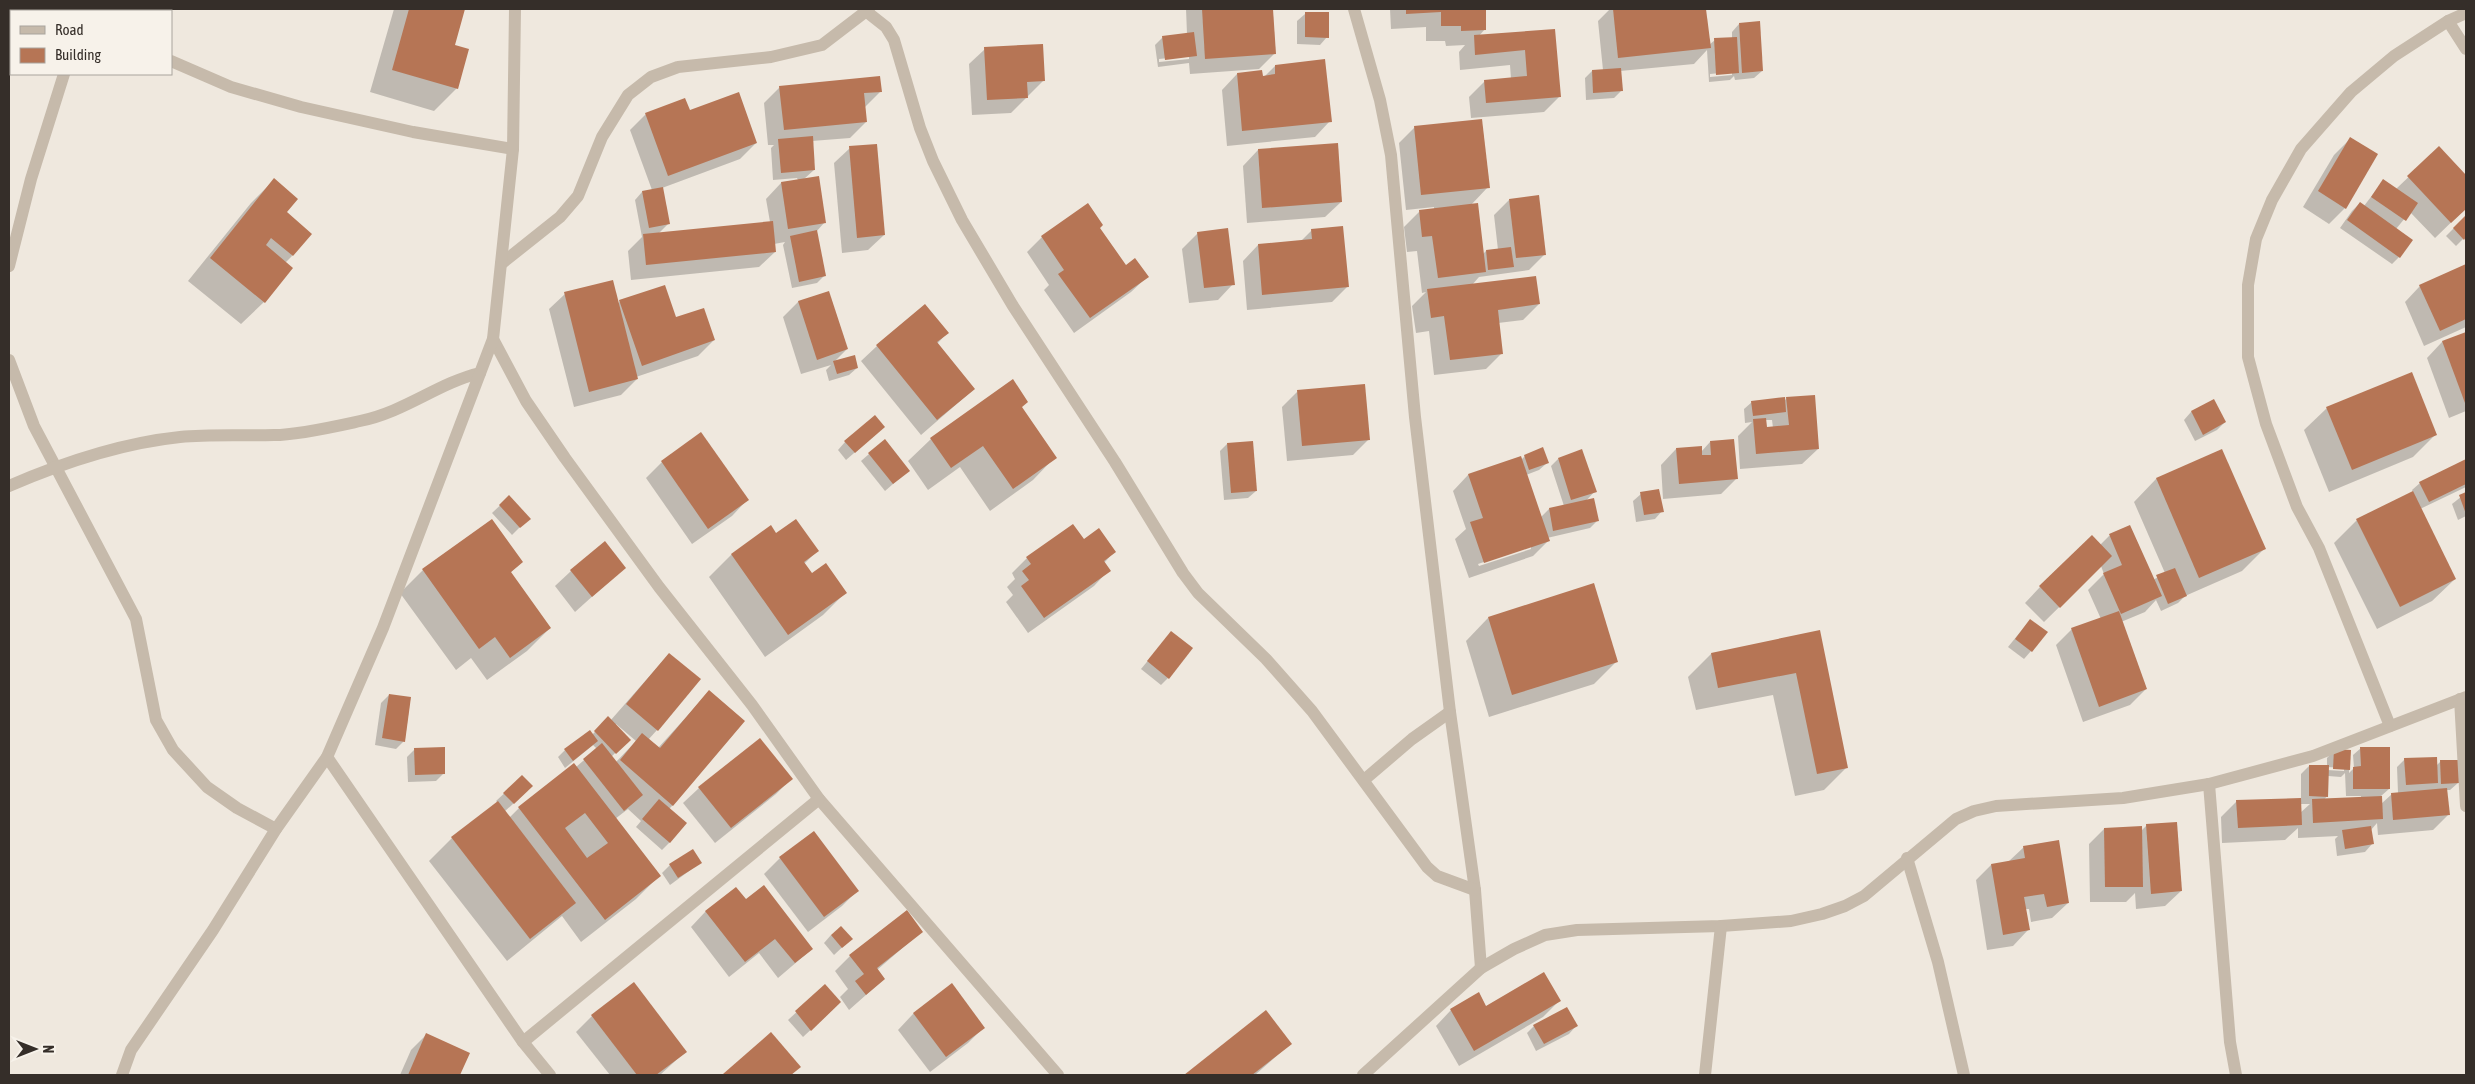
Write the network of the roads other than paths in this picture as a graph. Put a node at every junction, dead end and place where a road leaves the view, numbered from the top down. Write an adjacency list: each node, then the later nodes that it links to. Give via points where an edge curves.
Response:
1 (514, 9): 9 (street)
2 (1354, 9): 18 (street, via 1380,100 1391,155 1415,417)
3 (868, 10): 10 (street, via 822,45 771,57 678,67 651,77 628,95 602,137 578,196 560,217); 21 (street, via 894,40 933,161 962,220 1012,306 1115,462 1183,573 1198,593 1266,659 1312,711)
4 (2466, 12): 5 (street)
5 (2448, 21): 6 (street); 19 (street, via 2394,56 2351,92 2301,149 2272,200 2256,239 2248,285 2248,357 2266,424 2297,507 2319,548)
6 (2466, 49)
7 (172, 61): 9 (street, via 231,87 301,107 413,132)
8 (64, 75): 11 (street, via 31,179)
9 (513, 149): 10 (street)
10 (501, 264): 12 (street)
11 (9, 266)
12 (493, 339): 14 (street); 23 (street, via 526,400 565,458)
13 (9, 360): 15 (street, via 34,426)
14 (480, 374): 15 (street, via 464,377 394,411 362,421 276,435 178,437); 20 (street, via 382,628)
15 (55, 468): 16 (street); 25 (street, via 136,619 156,720 173,750 207,787)
16 (9, 486)
17 (2463, 698): 19 (street); 24 (street)
18 (1450, 712): 21 (street); 27 (street)
19 (2390, 726): 22 (street, via 2313,756)
20 (326, 757): 25 (street); 30 (street)
21 (1364, 780): 27 (street, via 1437,876)
22 (2209, 784): 26 (street, via 2123,798 1996,806 1974,811 1956,819); 37 (street, via 2230,1042)
23 (819, 799): 30 (street); 33 (street)
24 (2466, 806)
25 (276, 829): 31 (street, via 213,930 131,1050)
26 (1908, 858): 28 (street, via 1880,884 1846,906 1791,921); 36 (street, via 1938,962)
27 (1475, 890): 29 (street)
28 (1721, 926): 29 (street, via 1577,930 1545,935); 35 (street)
29 (1481, 968): 34 (street)
30 (523, 1042): 32 (street)
31 (122, 1075)
32 (550, 1075)
33 (1058, 1075)
34 (1364, 1075)
35 (1706, 1075)
36 (1964, 1075)
37 (2236, 1075)

